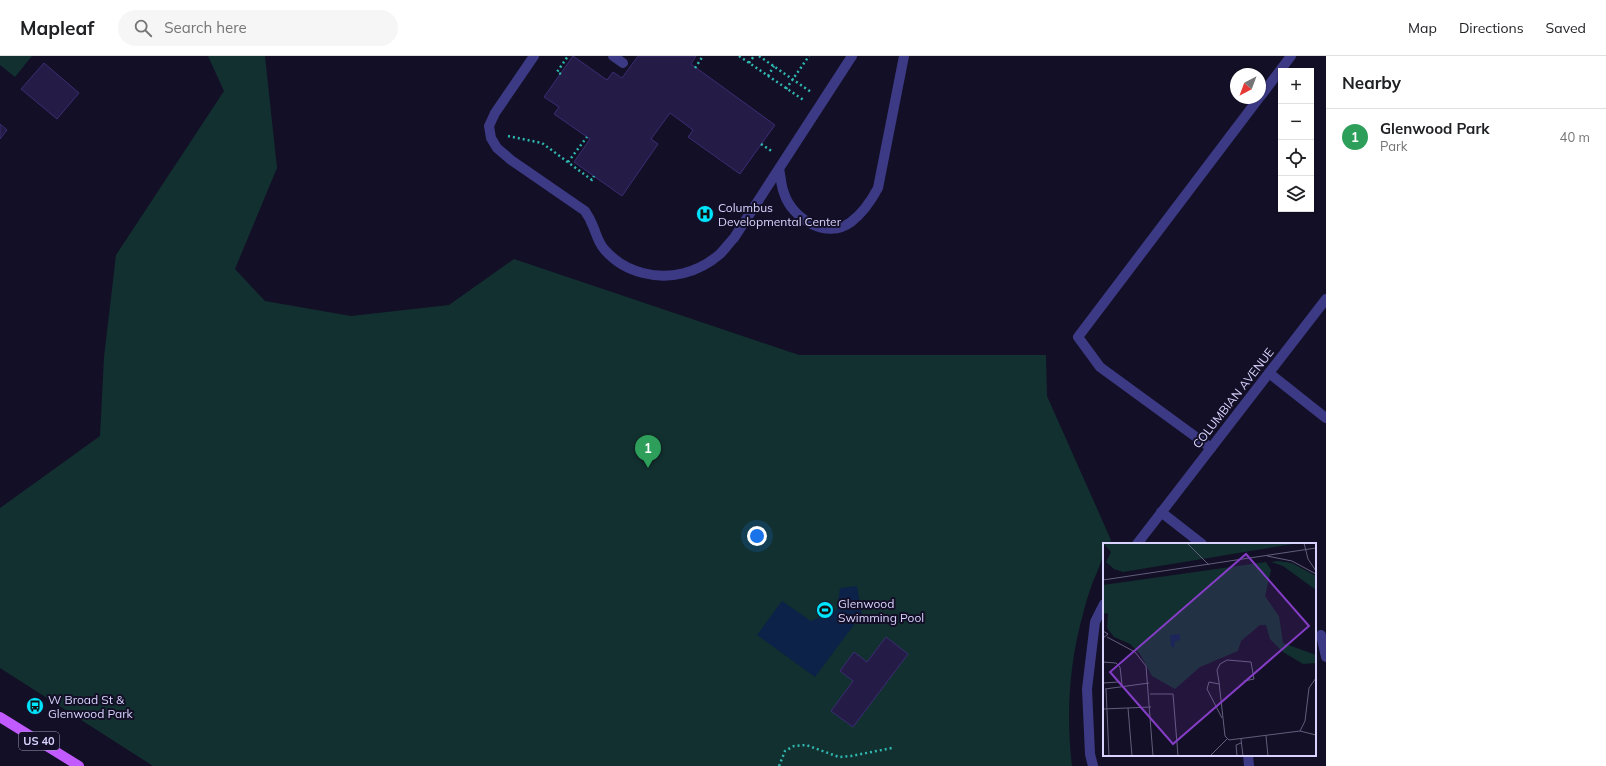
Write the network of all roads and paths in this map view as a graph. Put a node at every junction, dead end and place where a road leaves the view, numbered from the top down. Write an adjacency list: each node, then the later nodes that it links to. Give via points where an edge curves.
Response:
1 (534, 56): 24 (street, via 496,113 489,126)
2 (568, 56): 16 (path, via 557,72)
3 (613, 56): 12 (street)
4 (703, 56): 15 (path)
5 (739, 56): 13 (path)
6 (754, 56): 13 (path)
7 (760, 56): 14 (path)
8 (809, 56): 18 (path)
9 (852, 56): 21 (street)
10 (904, 56): 27 (street, via 878,188 870,203 850,223 825,229 799,217 784,194)
11 (1291, 56): 20 (street)
12 (623, 63)
13 (749, 63): 17 (path)
14 (774, 66): 17 (path); 18 (path)
15 (695, 68)
16 (561, 74)
17 (768, 76): 19 (path)
18 (793, 79): 19 (path); 21 (path)
19 (786, 89): 23 (path)
20 (1266, 90)
21 (823, 100): 23 (street)
22 (1255, 104): 32 (street, via 1078,337 1100,367)
23 (816, 110): 27 (street)
24 (490, 132): 26 (path, via 542,143); 27 (street, via 497,148 511,160 585,211 604,249 617,263 654,276 675,276 697,269 719,254 734,238)
25 (587, 137): 26 (path)
26 (568, 162): 28 (path, via 592,180)
27 (779, 169)
28 (594, 176)
29 (1326, 299): 30 (street, COLUMBIAN AVENUE)
30 (1269, 373): 31 (street); 32 (street, COLUMBIAN AVENUE)
31 (1326, 418)
32 (1211, 448): 33 (street, COLUMBIAN AVENUE)
33 (1161, 512): 34 (street, COLUMBIAN AVENUE); 35 (street)
34 (1138, 543)
35 (1201, 543)
36 (1103, 606): 44 (street, via 1095,622 1087,689 1090,754)
37 (1319, 636): 38 (street)
38 (1326, 657)
39 (0, 717): 42 (main road, US 40)
40 (892, 748): 43 (path, via 838,757 806,745 794,746 785,751)
41 (1248, 756): 45 (street)
42 (79, 766)
43 (779, 766)
44 (1093, 766)
45 (1249, 766)

